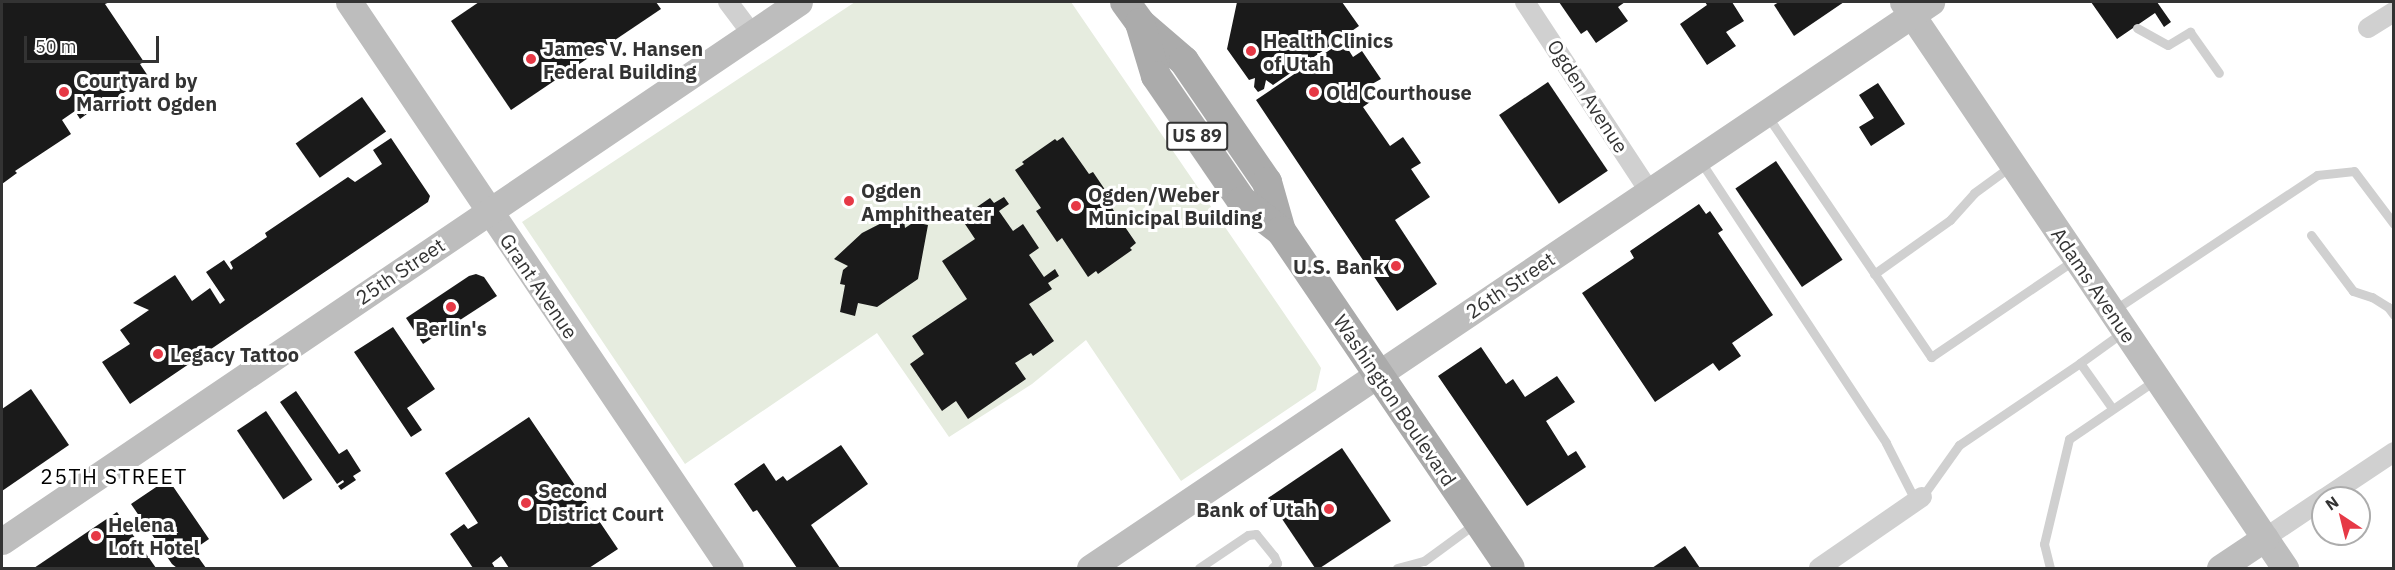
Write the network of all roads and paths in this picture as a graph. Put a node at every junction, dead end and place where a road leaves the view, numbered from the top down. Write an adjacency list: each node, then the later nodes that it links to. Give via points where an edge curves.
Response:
1 (349, 2): 16 (street, Grant Avenue)
2 (728, 2): 10 (street)
3 (799, 2): 10 (street, 25th Street)
4 (1525, 2): 15 (street, Ogden Avenue)
5 (1915, 6): 12 (street, 26th Street); 14 (street, Adams Avenue)
6 (1133, 12): 24 (main road, Washington Boulevard / US 89, via 1184,61 1267,182 1281,231)
7 (2394, 12): 9 (street)
8 (2137, 28): 11 (lane, via 2168,45 2190,32)
9 (2368, 28)
10 (752, 34): 16 (street, 25th Street)
11 (2219, 73)
12 (1766, 113): 13 (street, 26th Street); 20 (lane)
13 (1698, 158): 15 (street, 26th Street); 29 (lane, via 1886,442)
14 (2013, 165): 19 (street, Adams Avenue); 20 (lane, via 1974,193 1950,220)
15 (1649, 191): 24 (street, 26th Street)
16 (489, 211): 33 (street, 25th Street); 35 (street, Grant Avenue)
17 (2394, 224): 22 (lane, via 2354,171 2317,175)
18 (2311, 235): 21 (lane, via 2353,291 2372,297)
19 (2076, 258): 20 (lane, via 1931,357); 22 (street, Adams Avenue)
20 (1875, 274)
21 (2394, 315)
22 (2118, 321): 23 (lane); 25 (street, Adams Avenue)
23 (2080, 363): 26 (lane); 29 (lane, via 1959,445)
24 (1378, 375): 31 (main road, Washington Boulevard / US 89); 34 (street, 26th Street)
25 (2157, 379): 26 (lane); 32 (street, Adams Avenue)
26 (2112, 408): 41 (lane, via 2074,433 2065,448 2044,544)
27 (2394, 452): 28 (street)
28 (2343, 486)
29 (1919, 500): 40 (street)
30 (2311, 508): 32 (street)
31 (1478, 522): 38 (lane, via 1424,561); 39 (main road, Washington Boulevard / US 89)
32 (2265, 538): 42 (street); 43 (street, Adams Avenue)
33 (2, 541)
34 (1101, 565)
35 (730, 568)
36 (1199, 568): 37 (lane, via 1248,535 1256,534 1274,556 1277,563)
37 (1272, 568)
38 (1397, 568)
39 (1510, 568)
40 (1819, 568)
41 (2050, 568)
42 (2220, 568)
43 (2285, 568)

